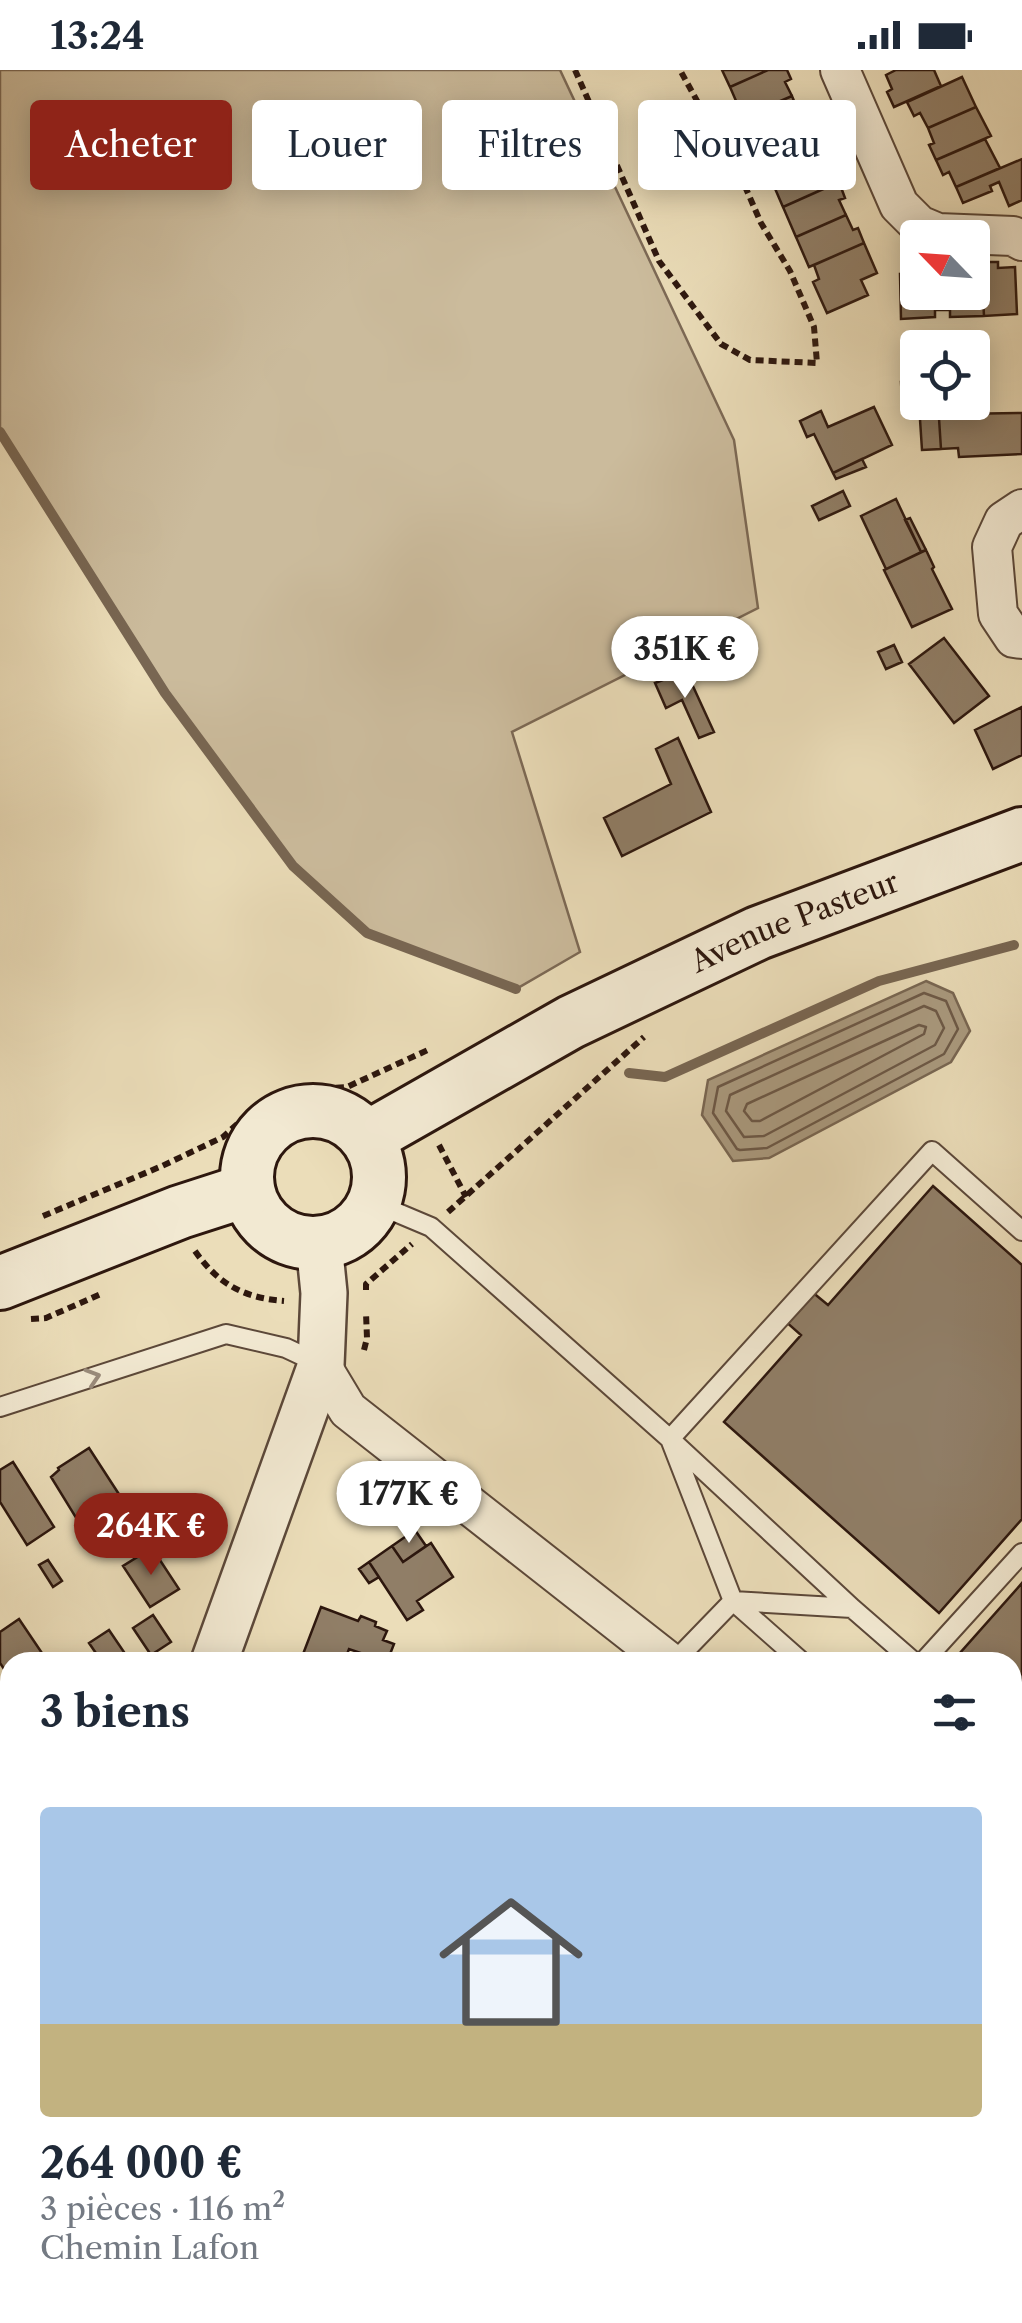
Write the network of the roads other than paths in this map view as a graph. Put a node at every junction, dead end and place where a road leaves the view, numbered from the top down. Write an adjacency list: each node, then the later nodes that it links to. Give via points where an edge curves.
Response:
1 (840, 70): 2 (street, via 899,206 918,225)
2 (1022, 241)
3 (1022, 509): 4 (street, via 1004,520 992,547 998,614 1014,638)
4 (1022, 638)
5 (1022, 834): 6 (main road, Avenue Pasteur, via 758,933 572,1022)
6 (368, 1138): 7 (main road, via 331,1112 286,1116 254,1146); 8 (main road, via 380,1181)
7 (248, 1190): 10 (main road, via 266,1224); 11 (main road, via 171,1189)
8 (374, 1203): 10 (main road, via 336,1239); 14 (lane, via 430,1227)
9 (1022, 1231): 14 (lane, via 932,1150)
10 (336, 1273): 12 (street)
11 (0, 1283)
12 (321, 1364): 13 (lane, one-way to 12, via 226,1334); 18 (street); 19 (street, via 348,1410)
13 (0, 1407)
14 (670, 1439): 16 (lane); 17 (lane)
15 (1022, 1553): 23 (lane)
16 (734, 1601): 17 (lane); 20 (lane); 21 (lane)
17 (852, 1608): 22 (lane)
18 (218, 1652)
19 (658, 1652)
20 (681, 1652)
21 (791, 1652)
22 (903, 1652)
23 (932, 1652)

